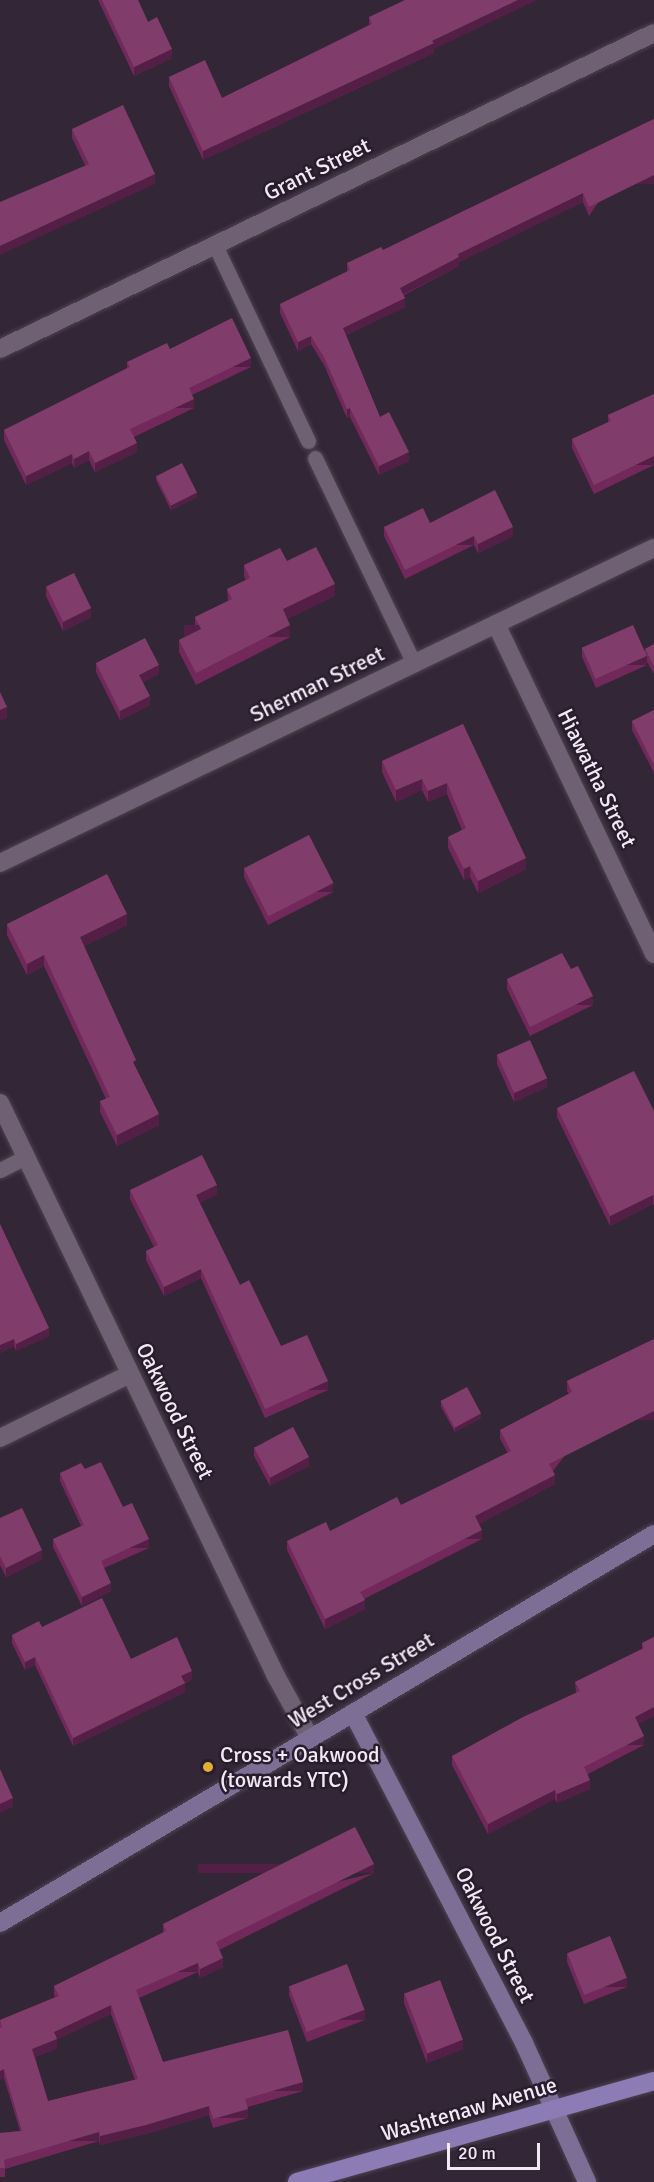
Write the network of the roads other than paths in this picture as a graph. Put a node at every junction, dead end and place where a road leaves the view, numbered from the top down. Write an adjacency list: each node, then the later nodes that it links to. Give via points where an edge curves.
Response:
1 (654, 33): 2 (street, Grant Street)
2 (215, 245): 3 (street, Grant Street); 4 (lane)
3 (0, 350)
4 (308, 441)
5 (315, 458): 8 (lane)
6 (654, 548): 7 (street, Sherman Street)
7 (496, 624): 8 (street, Sherman Street); 10 (street, Hiawatha Street)
8 (414, 664): 9 (street, Sherman Street)
9 (0, 863)
10 (654, 954)
11 (0, 1103): 12 (street, Oakwood Street)
12 (26, 1157): 13 (lane); 14 (street, Oakwood Street)
13 (0, 1170)
14 (130, 1374): 15 (street); 18 (street, Oakwood Street)
15 (0, 1438)
16 (654, 1534): 17 (main road, West Cross Street)
17 (353, 1713): 18 (main road, West Cross Street); 21 (main road, Oakwood Street, via 524,2043)
18 (310, 1738): 19 (main road, West Cross Street)
19 (0, 1923)
20 (654, 2081): 21 (main road, Washtenaw Avenue)
21 (553, 2109): 22 (main road, Washtenaw Avenue); 23 (main road, Oakwood Street)
22 (297, 2182)
23 (587, 2182)

